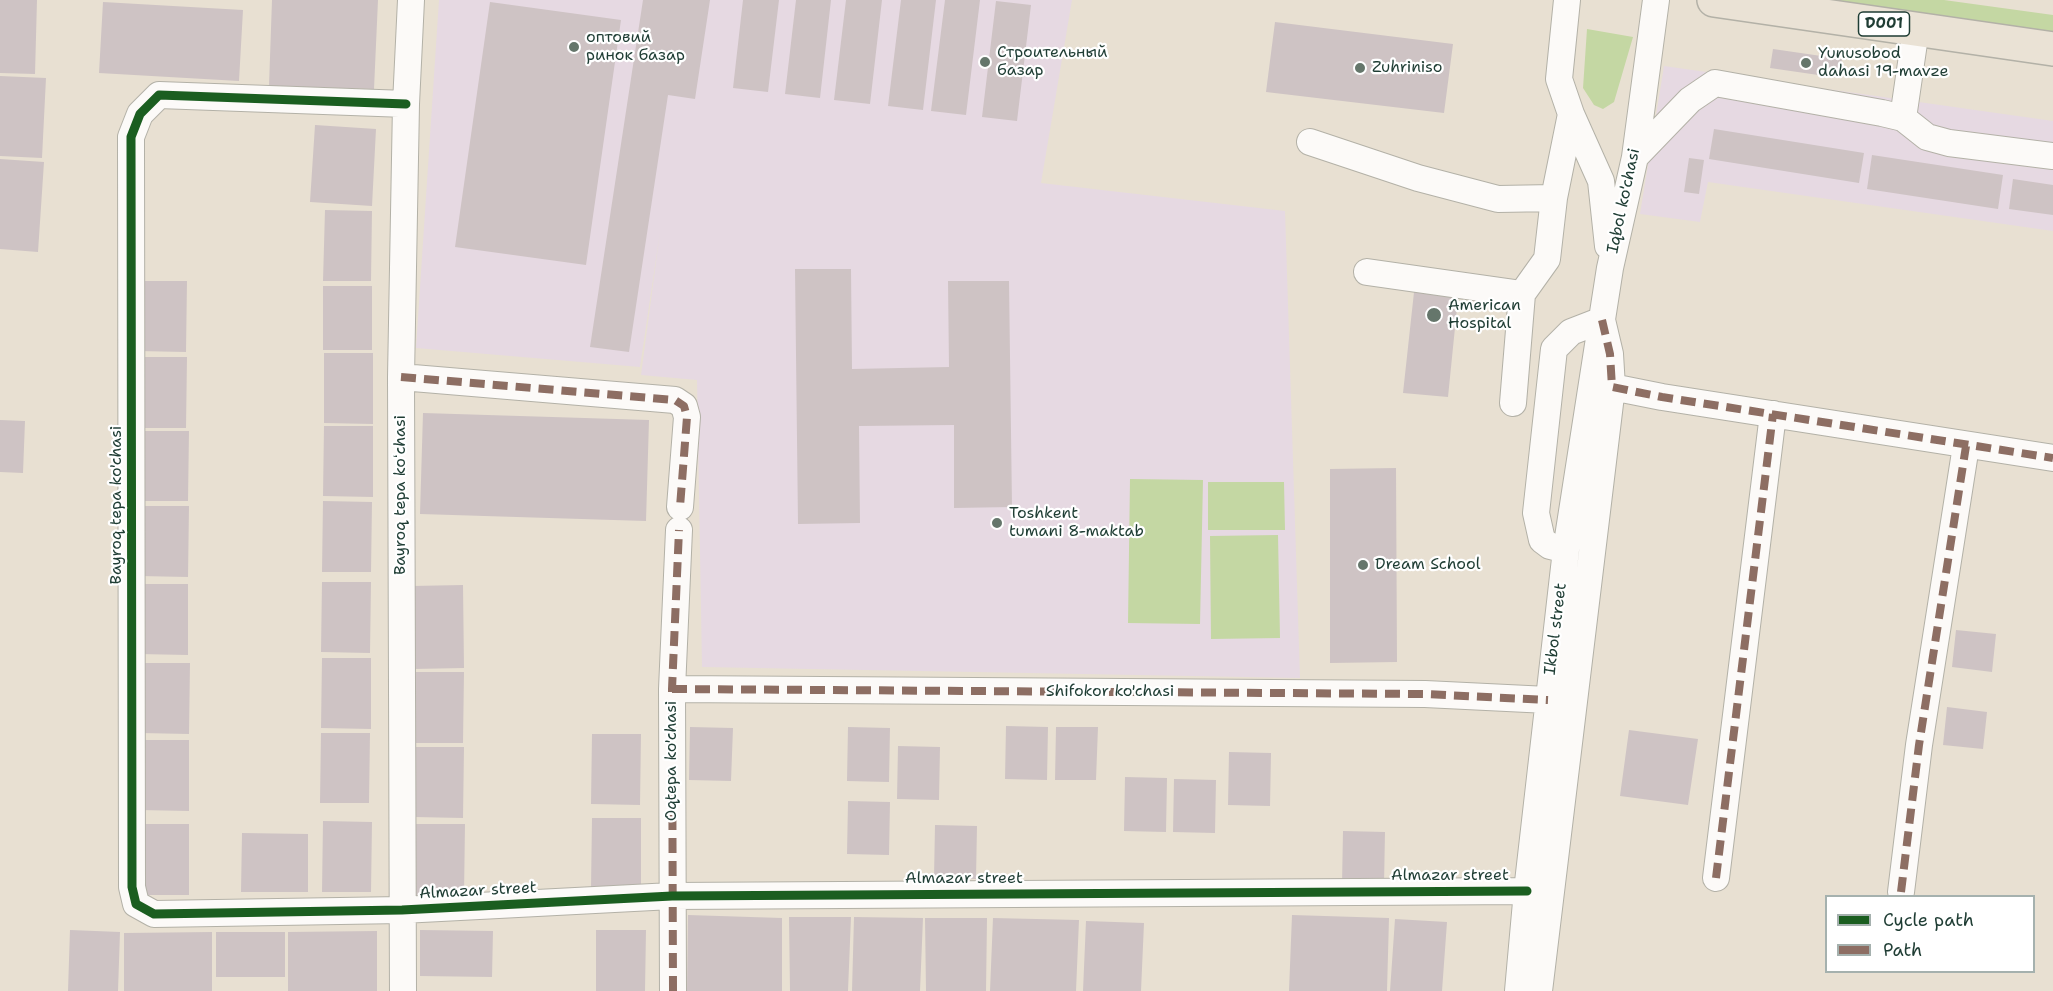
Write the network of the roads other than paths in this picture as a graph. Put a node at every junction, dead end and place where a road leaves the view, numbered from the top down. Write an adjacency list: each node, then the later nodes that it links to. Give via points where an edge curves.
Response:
1 (411, 0): 7 (street, Bayroq tepa koʻchasi)
2 (1567, 0): 8 (street, Iqbol ko'chasi, via 1559,79)
3 (1656, 0): 12 (street, Iqbol ko'chasi)
4 (1714, 0): 5 (highway, D001)
5 (1916, 29): 6 (highway, D001); 9 (street)
6 (2053, 49)
7 (406, 104): 18 (street, Bayroq tepa koʻchasi); 31 (street, Bayroq tepa ko'chasi, via 159,95 140,114 131,137 132,887 136,904 154,914)
8 (1571, 114): 13 (street); 14 (street, Iqbol ko'chasi, via 1601,181)
9 (1903, 118): 11 (street, via 1927,137 1938,140); 12 (street, via 1715,83 1690,99)
10 (1310, 142): 13 (street, via 1418,178 1498,199)
11 (2053, 156)
12 (1635, 157): 14 (street, Iqbol ko'chasi)
13 (1554, 198): 16 (street, via 1547,259)
14 (1610, 268): 17 (street, Ikbol street)
15 (1367, 272): 16 (street)
16 (1522, 294): 20 (street)
17 (1602, 320): 19 (street); 24 (street, Ikbol street); 24 (street, via 1570,332 1554,350 1536,513 1542,540)
18 (401, 377): 25 (street, Oqtepa ko'chasi, via 675,400 684,406 687,417); 31 (street, Bayroq tepa koʻchasi)
19 (1612, 387): 21 (street); 35 (street)
20 (1513, 403)
21 (1773, 414): 22 (street); 27 (street)
22 (1966, 446): 23 (street); 29 (street, via 1919,745)
23 (2053, 458)
24 (1566, 550): 26 (street, Ikbol street)
25 (672, 689): 26 (street, Shifokor ko'chasi, via 1425,694); 30 (street, Oqtepa ko'chasi)
26 (1548, 700): 28 (street, Ikbol street)
27 (1716, 878)
28 (1527, 891): 30 (street, Almazar street); 34 (street, Ikbol street)
29 (1901, 892)
30 (672, 896): 31 (street, Almazar street); 33 (street, Oqtepa ko'chasi)
31 (402, 910): 32 (street, Bayroq tepa koʻchasi)
32 (403, 991)
33 (673, 991)
34 (1518, 991)
35 (1539, 991)

